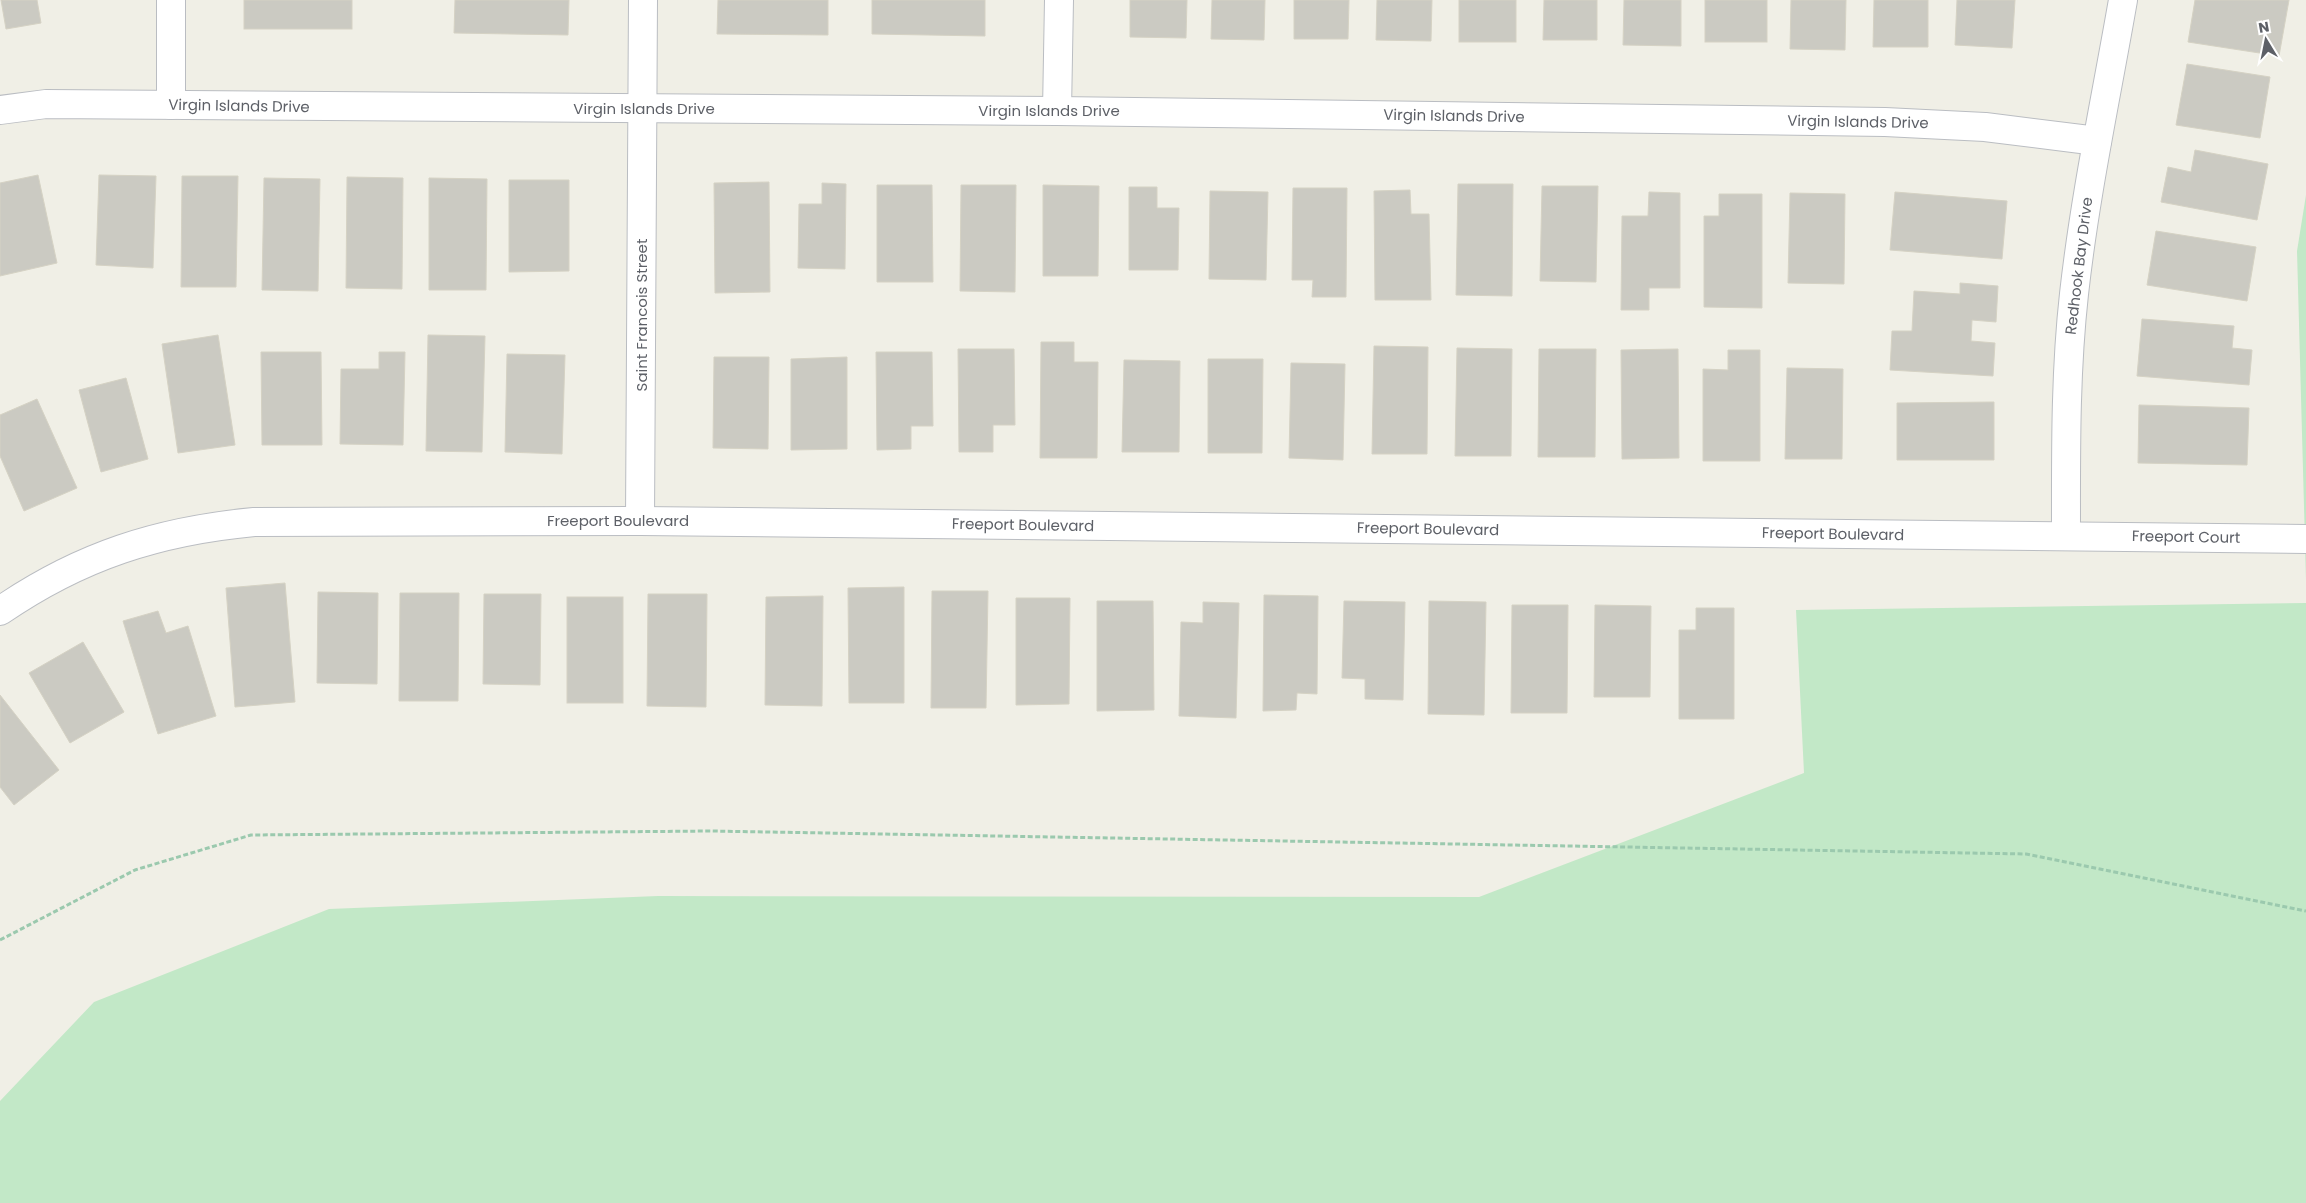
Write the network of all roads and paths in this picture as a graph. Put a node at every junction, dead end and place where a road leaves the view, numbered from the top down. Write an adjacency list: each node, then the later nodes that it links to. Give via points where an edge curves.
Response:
1 (172, 0): 5 (street)
2 (644, 0): 7 (street, Saint Francois Street)
3 (1059, 0): 8 (street)
4 (2123, 0): 9 (street, Redhook Bay Drive)
5 (171, 105): 6 (street, Virgin Islands Drive, via 46,104); 7 (street, Virgin Islands Drive)
6 (0, 110)
7 (644, 110): 8 (street, Virgin Islands Drive); 10 (street, Saint Francois Street)
8 (1057, 111): 9 (street, Virgin Islands Drive, via 1885,122 1985,127)
9 (2096, 141): 11 (street, Redhook Bay Drive, via 2070,340 2066,398)
10 (640, 521): 11 (street, Freeport Boulevard); 13 (street, Freeport Boulevard, via 254,522 209,526 112,552 70,569 35,587)
11 (2066, 536): 12 (street, Freeport Court)
12 (2306, 539)
13 (0, 611)
14 (2306, 911): 15 (path, via 2026,854 711,831 251,835 135,870)
15 (0, 940)

